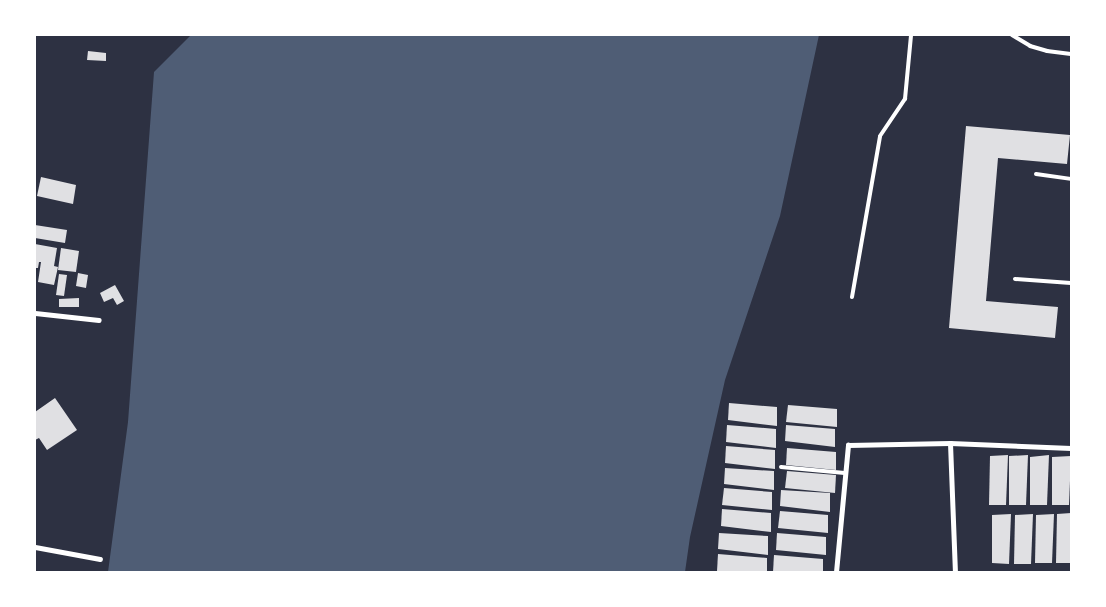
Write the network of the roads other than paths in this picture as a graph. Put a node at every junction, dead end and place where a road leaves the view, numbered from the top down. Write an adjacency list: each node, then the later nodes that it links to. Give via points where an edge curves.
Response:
1 (911, 35): 8 (lane, via 905,99 880,136)
2 (1012, 35): 3 (lane, via 1030,46)
3 (1071, 54)
4 (1036, 174): 5 (lane)
5 (1071, 179)
6 (1015, 279): 7 (lane)
7 (1071, 283)
8 (852, 297)
9 (35, 313): 10 (street)
10 (99, 320)
11 (950, 443): 12 (street); 14 (street, via 848,445); 18 (street)
12 (1071, 448)
13 (781, 467): 14 (lane)
14 (845, 474): 17 (street)
15 (35, 547): 16 (street)
16 (100, 559)
17 (836, 572)
18 (955, 572)

